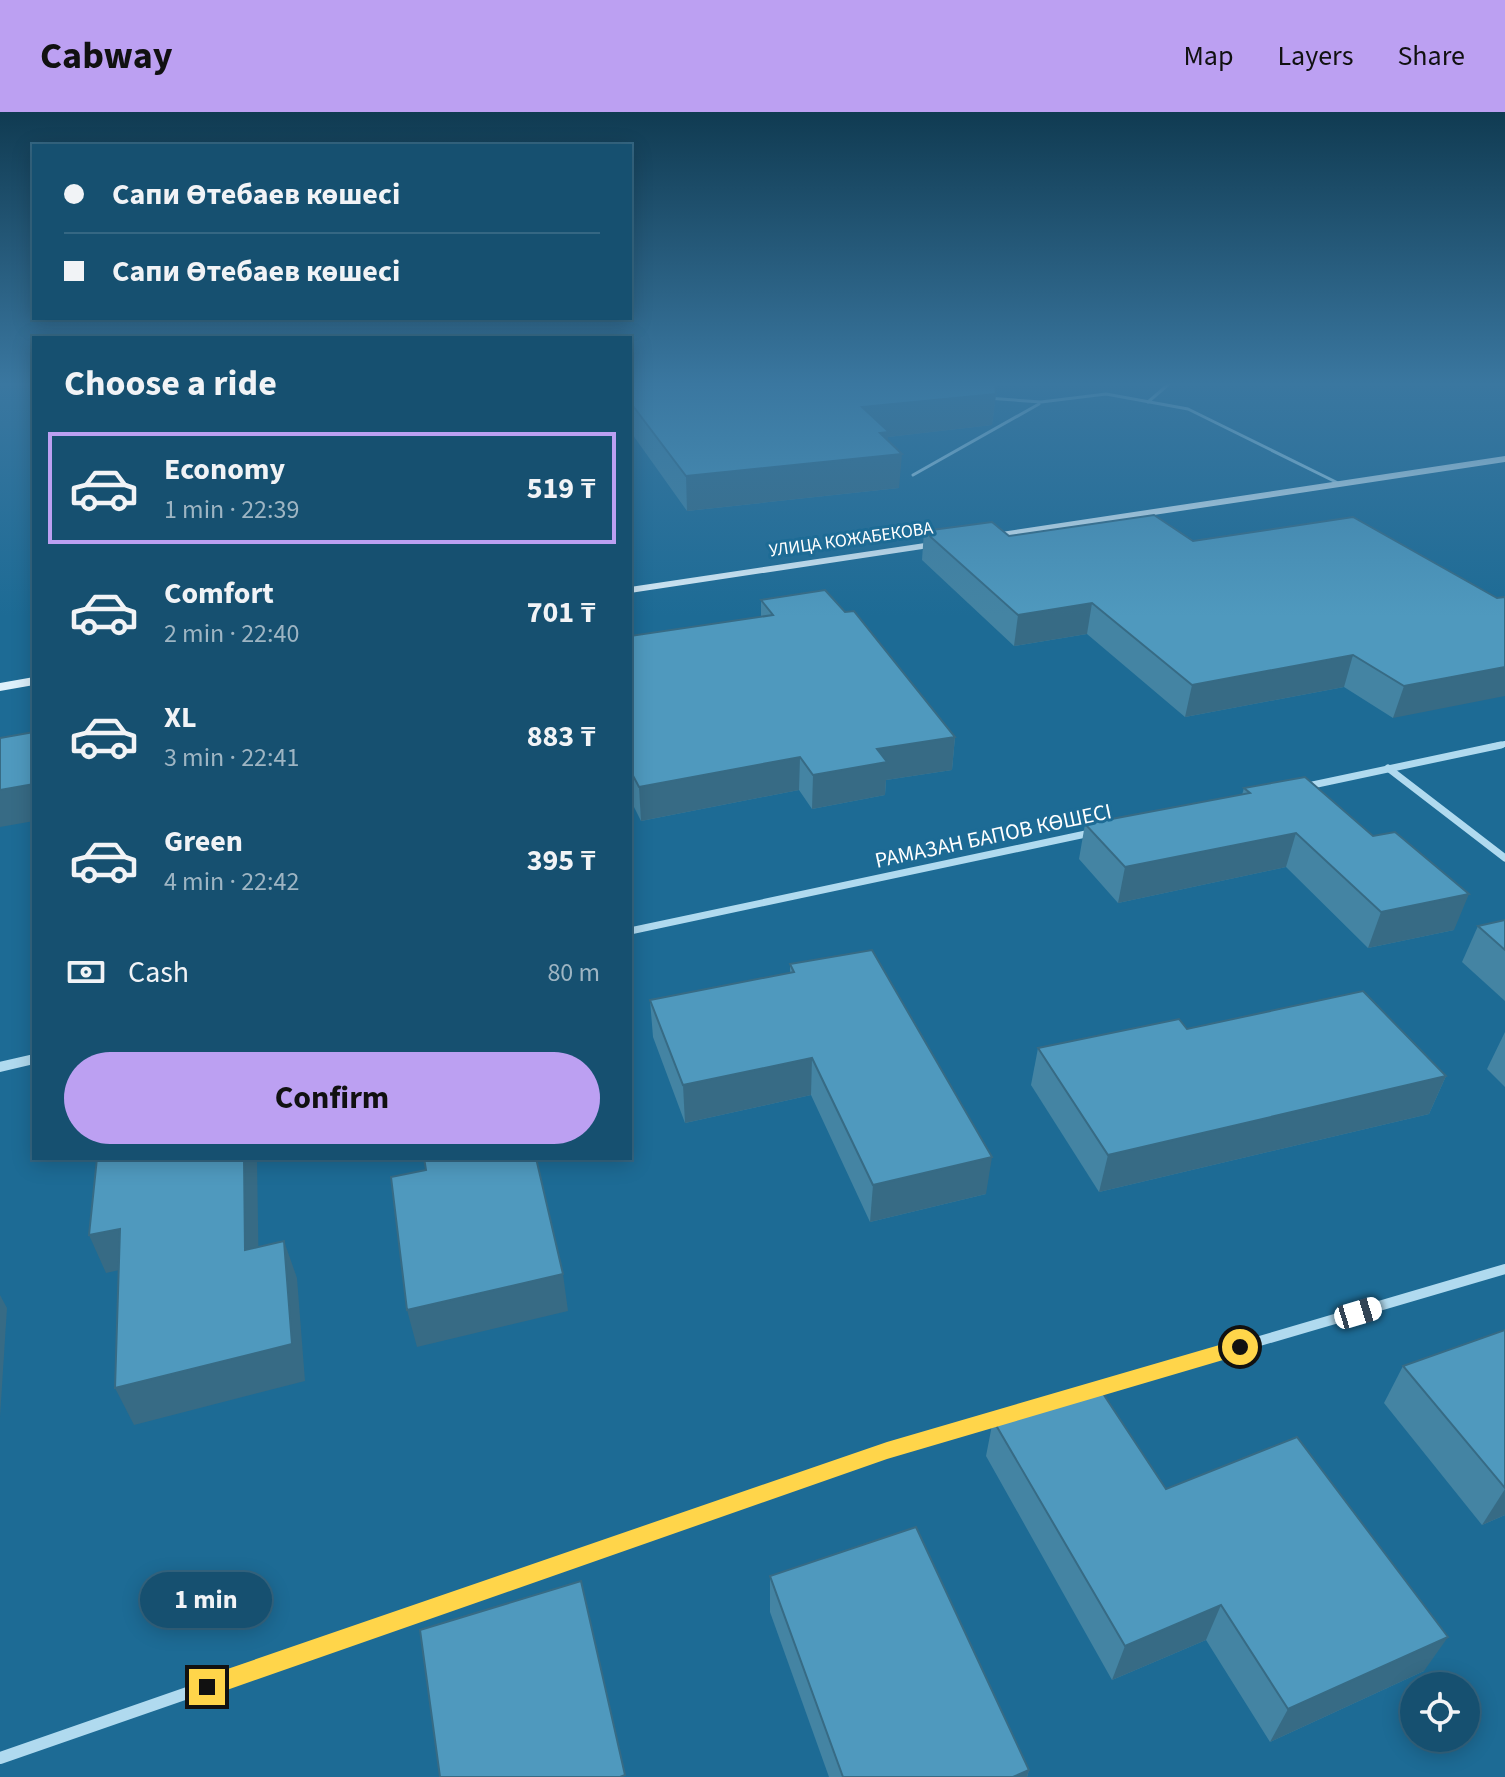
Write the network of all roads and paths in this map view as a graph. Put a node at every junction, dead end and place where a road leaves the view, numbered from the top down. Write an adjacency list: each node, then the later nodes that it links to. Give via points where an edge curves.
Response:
1 (938, 461): 4 (lane)
2 (1293, 461): 5 (lane)
3 (1494, 461): 5 (main road)
4 (913, 475)
5 (1340, 484): 6 (main road)
6 (978, 538)
7 (962, 540): 8 (main road, УЛИЦА КОЖАБЕКОВА)
8 (632, 590)
9 (32, 681): 10 (main road)
10 (0, 687)
11 (1505, 744): 12 (street)
12 (1388, 768): 13 (street); 15 (street)
13 (1295, 788)
14 (1109, 828): 16 (street, РАМАЗАН БАПОВ КӨШЕСІ)
15 (1505, 858)
16 (632, 931)
17 (32, 1059): 18 (street)
18 (0, 1067)
19 (1505, 1269): 20 (street)
20 (1083, 1393)
21 (1023, 1411): 22 (street, via 887,1450)
22 (0, 1758)

